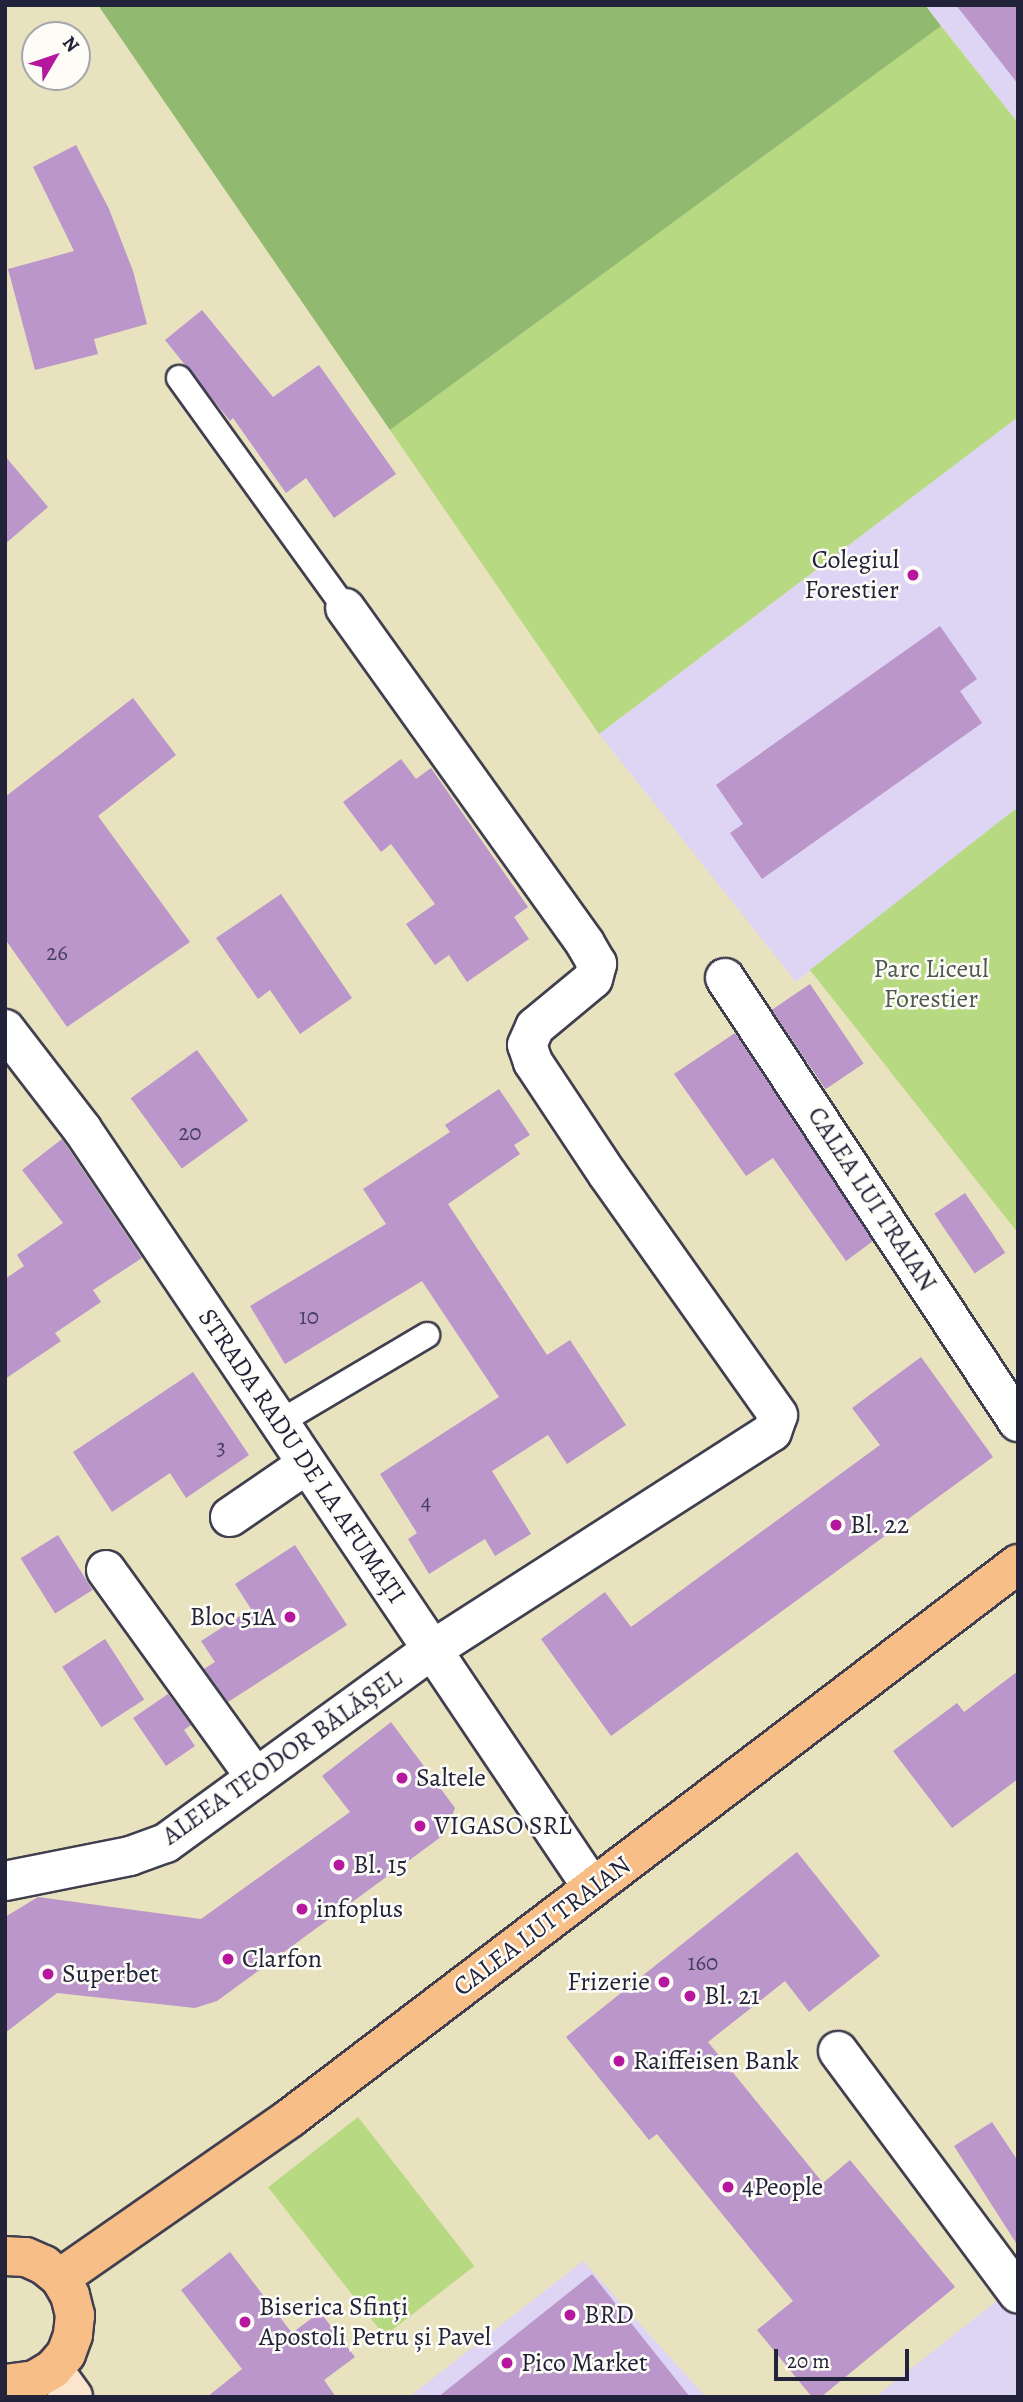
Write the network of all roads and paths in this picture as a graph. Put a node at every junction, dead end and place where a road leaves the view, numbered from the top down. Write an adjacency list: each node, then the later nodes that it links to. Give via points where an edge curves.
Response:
1 (179, 378): 2 (lane)
2 (345, 608): 12 (street, ALEEA TEODOR BĂLĂȘEL, via 597,964 593,979 535,1027 527,1045 533,1062 778,1415 772,1432)
3 (725, 978): 7 (street, CALEA LUI TRAIAN)
4 (5, 1029): 6 (street, STRADA RADU DE LA AFUMAȚI, via 82,1129)
5 (426, 1335): 6 (lane)
6 (280, 1422): 8 (street, STRADA RADU DE LA AFUMAȚI)
7 (1018, 1422)
8 (307, 1464): 9 (street); 12 (street, STRADA RADU DE LA AFUMAȚI)
9 (230, 1517)
10 (1018, 1564): 15 (main road, CALEA LUI TRAIAN)
11 (106, 1570): 13 (street)
12 (432, 1650): 13 (street, ALEEA TEODOR BĂLĂȘEL); 15 (street, STRADA RADU DE LA AFUMAȚI)
13 (256, 1778): 14 (street, ALEEA TEODOR BĂLĂȘEL, via 166,1843 131,1856)
14 (5, 1881)
15 (592, 1887): 18 (main road, CALEA LUI TRAIAN, via 290,2118)
16 (838, 2051): 19 (street)
17 (5, 2256): 18 (main road, via 26,2257)
18 (60, 2278): 20 (main road, via 70,2295 74,2325)
19 (1018, 2293)
20 (63, 2383): 21 (main road)
21 (5, 2384)

